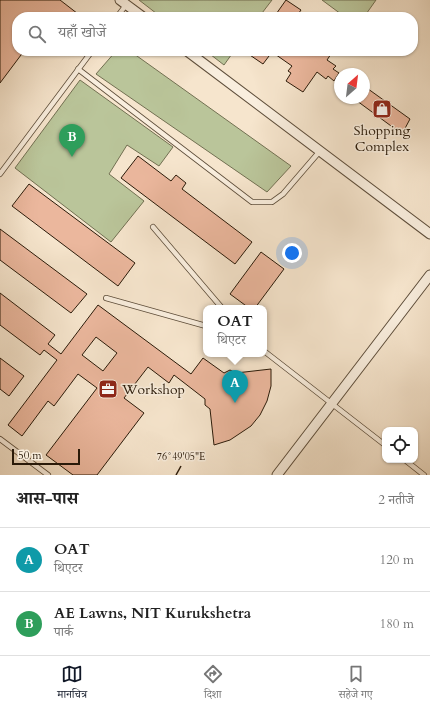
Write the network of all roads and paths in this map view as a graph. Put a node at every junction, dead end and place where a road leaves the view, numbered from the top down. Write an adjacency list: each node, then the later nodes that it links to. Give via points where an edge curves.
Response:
1 (123, 2): 2 (lane); 3 (street)
2 (119, 12)
3 (136, 12)
4 (88, 56): 6 (lane)
5 (194, 56): 7 (street)
6 (78, 69): 7 (lane, via 252,202 272,202 283,194); 8 (lane)
7 (320, 152): 10 (street)
8 (0, 174)
9 (152, 227): 13 (lane)
10 (430, 234)
11 (430, 275): 16 (street)
12 (106, 298): 14 (lane)
13 (219, 305)
14 (203, 325)
15 (267, 353): 16 (lane)
16 (333, 405): 18 (lane); 21 (street)
17 (0, 439): 20 (lane)
18 (382, 443)
19 (409, 463): 22 (lane)
20 (48, 475)
21 (278, 475)
22 (424, 475)

